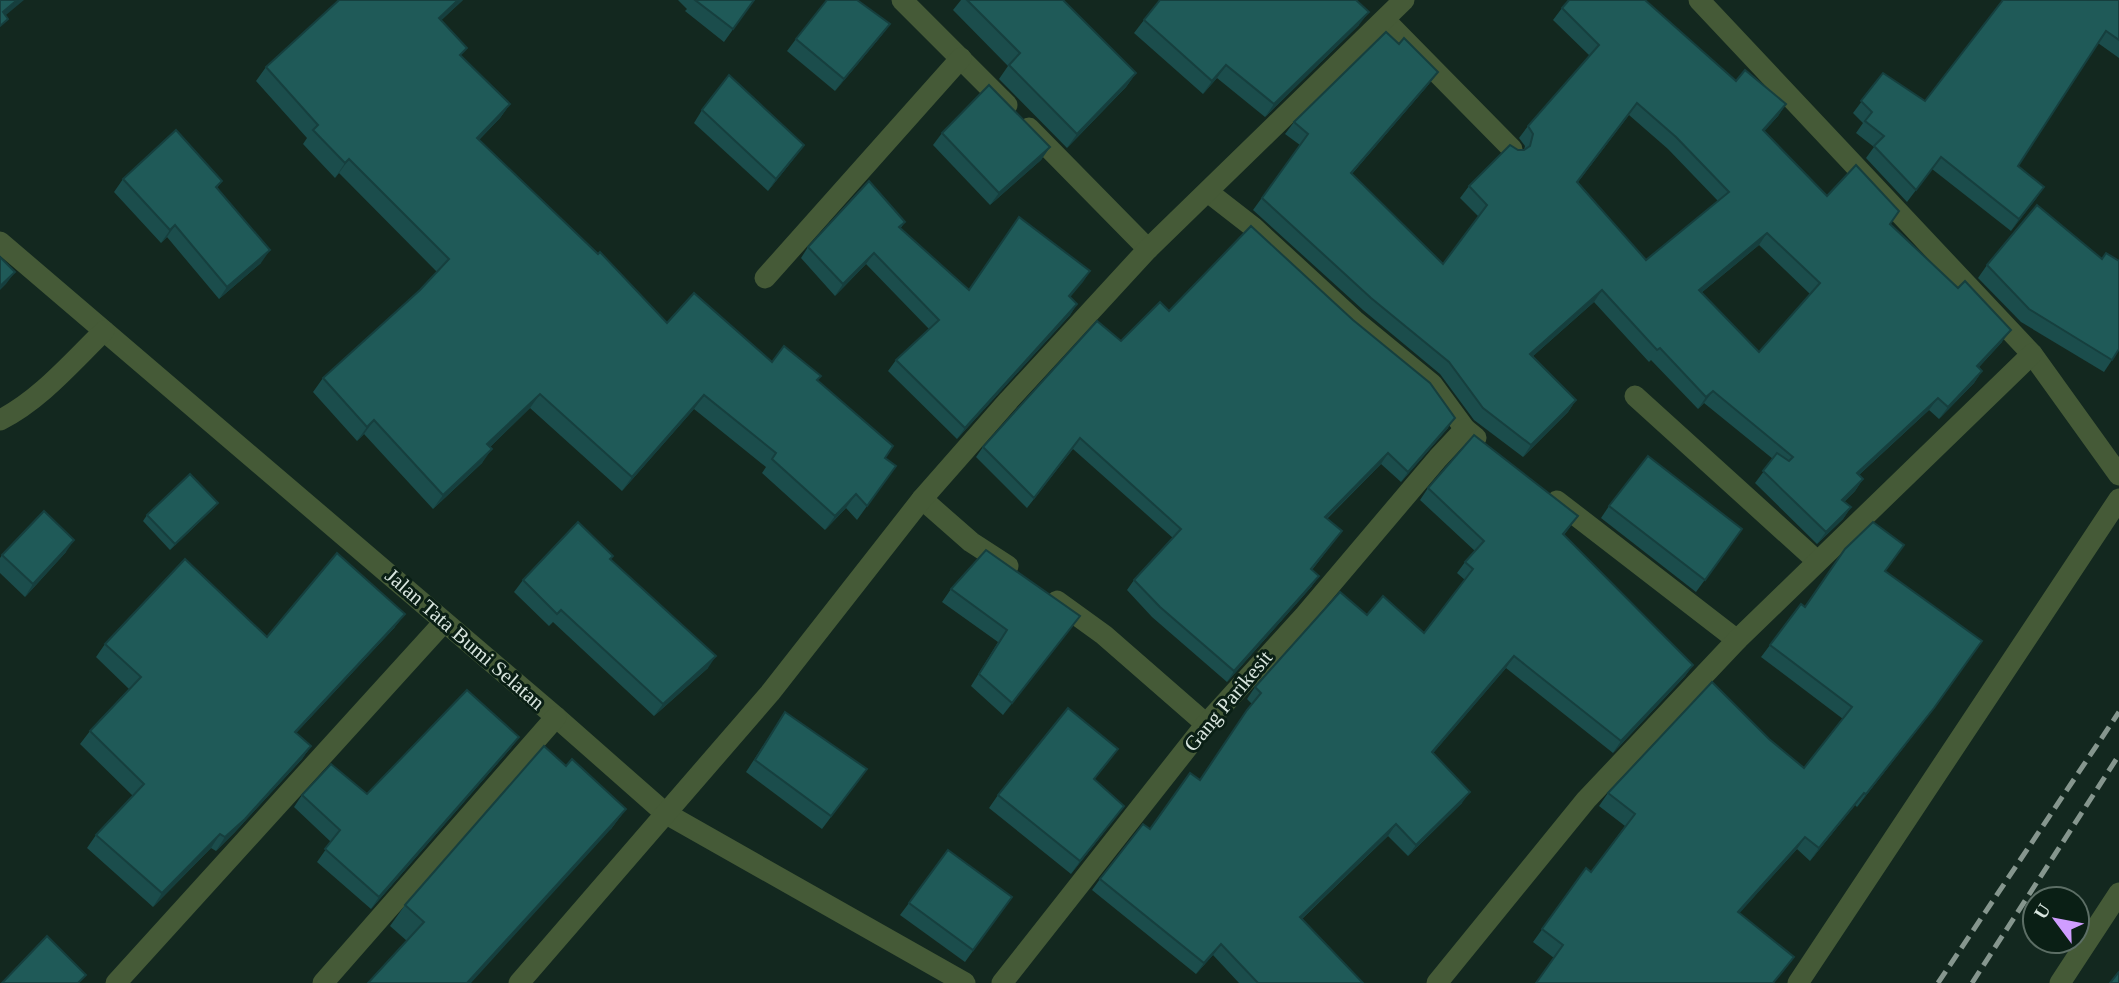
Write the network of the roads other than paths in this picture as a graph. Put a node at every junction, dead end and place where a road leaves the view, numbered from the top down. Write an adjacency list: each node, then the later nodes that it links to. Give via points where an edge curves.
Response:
1 (902, 0): 5 (street)
2 (1405, 0): 4 (street)
3 (1699, 0): 12 (street)
4 (1385, 20): 6 (street); 7 (street)
5 (961, 58): 9 (street); 10 (street)
6 (1512, 149)
7 (1208, 192): 9 (street); 15 (street, via 1432,384)
8 (0, 242): 11 (street, Jalan Tata Bumi Selatan)
9 (1148, 249): 19 (street)
10 (765, 278)
11 (104, 331): 14 (street, via 48,384); 24 (street, Jalan Tata Bumi Selatan)
12 (2032, 354): 17 (street); 21 (street)
13 (1635, 396): 21 (street)
14 (0, 420)
15 (1465, 429): 16 (street); 27 (street, Gang Parikesit)
16 (1497, 454)
17 (2119, 475)
18 (1541, 488): 25 (street)
19 (922, 499): 22 (street, via 971,542); 28 (street, via 770,692)
20 (2119, 499): 36 (street)
21 (1817, 561): 25 (street)
22 (1023, 577)
23 (1041, 590): 27 (street, via 1104,635)
24 (444, 622): 26 (street, Jalan Tata Bumi Selatan); 30 (street)
25 (1737, 640): 35 (street, via 1586,800)
26 (556, 717): 28 (street, Jalan Tata Bumi Selatan); 31 (street)
27 (1206, 724): 34 (street, Gang Parikesit)
28 (665, 813): 32 (street); 33 (street, Jalan Tata Bumi Selatan)
29 (2119, 893): 37 (street)
30 (116, 983)
31 (323, 983)
32 (519, 983)
33 (965, 983)
34 (1002, 983)
35 (1437, 983)
36 (1798, 983)
37 (2060, 983)

